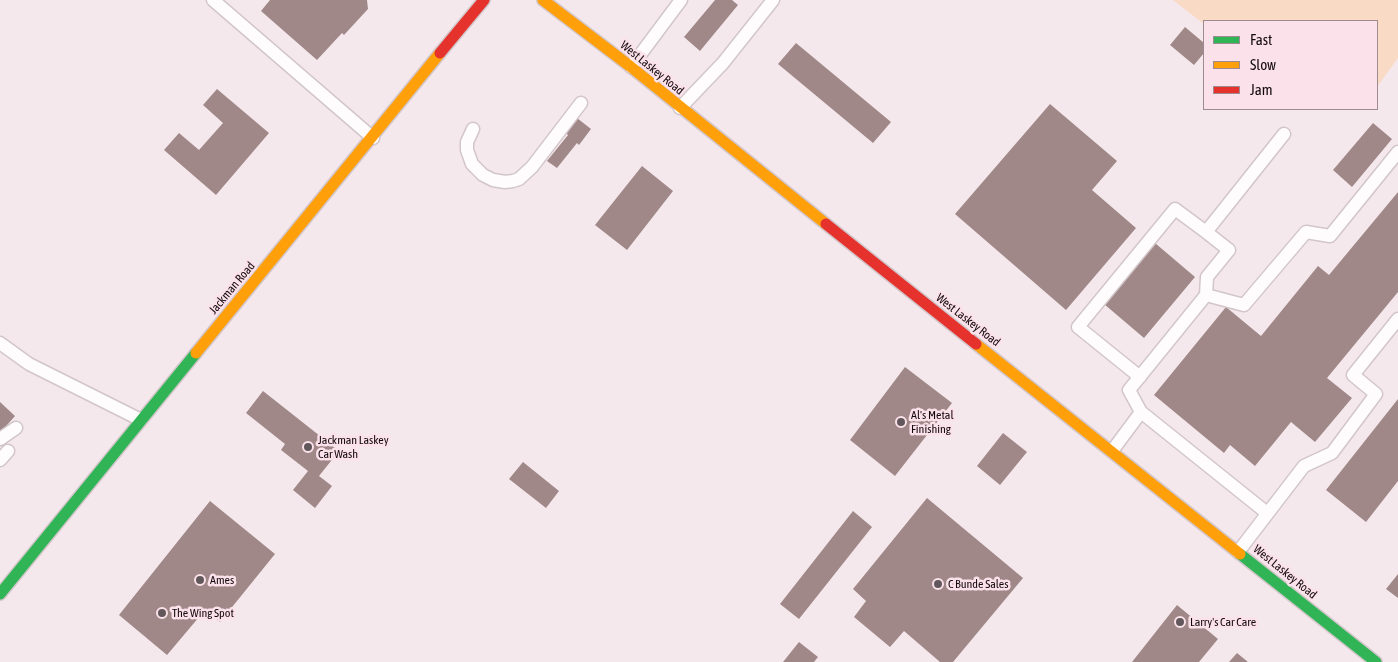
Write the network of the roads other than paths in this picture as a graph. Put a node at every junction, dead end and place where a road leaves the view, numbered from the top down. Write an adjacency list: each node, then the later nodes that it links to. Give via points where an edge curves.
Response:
1 (213, 0): 11 (lane)
2 (484, 0): 11 (main road, Jackman Road)
3 (543, 0): 6 (main road, West Laskey Road)
4 (681, 0): 6 (lane)
5 (773, 0): 8 (lane, via 723,63)
6 (630, 67): 8 (main road, West Laskey Road)
7 (581, 103): 9 (lane, via 532,167 513,181 493,180 472,164 467,142)
8 (680, 108): 22 (main road, West Laskey Road)
9 (473, 129)
10 (1284, 134): 13 (lane)
11 (374, 138): 19 (main road, Jackman Road)
12 (1398, 152): 14 (lane, via 1330,236 1306,232 1244,305)
13 (1206, 232): 14 (lane, via 1229,250 1207,276); 17 (lane, via 1176,209 1078,327)
14 (1206, 296): 17 (lane)
15 (1398, 319): 23 (lane, via 1354,375 1376,394 1332,453 1304,466)
16 (0, 343): 19 (lane, via 29,364)
17 (1140, 377): 18 (lane, via 1129,390)
18 (1141, 412): 22 (lane); 23 (lane)
19 (141, 420): 25 (main road, Jackman Road)
20 (16, 428): 21 (lane)
21 (0, 439)
22 (1112, 451): 24 (main road, West Laskey Road)
23 (1267, 513): 24 (lane)
24 (1238, 552): 26 (main road, West Laskey Road)
25 (0, 594)
26 (1376, 662)

